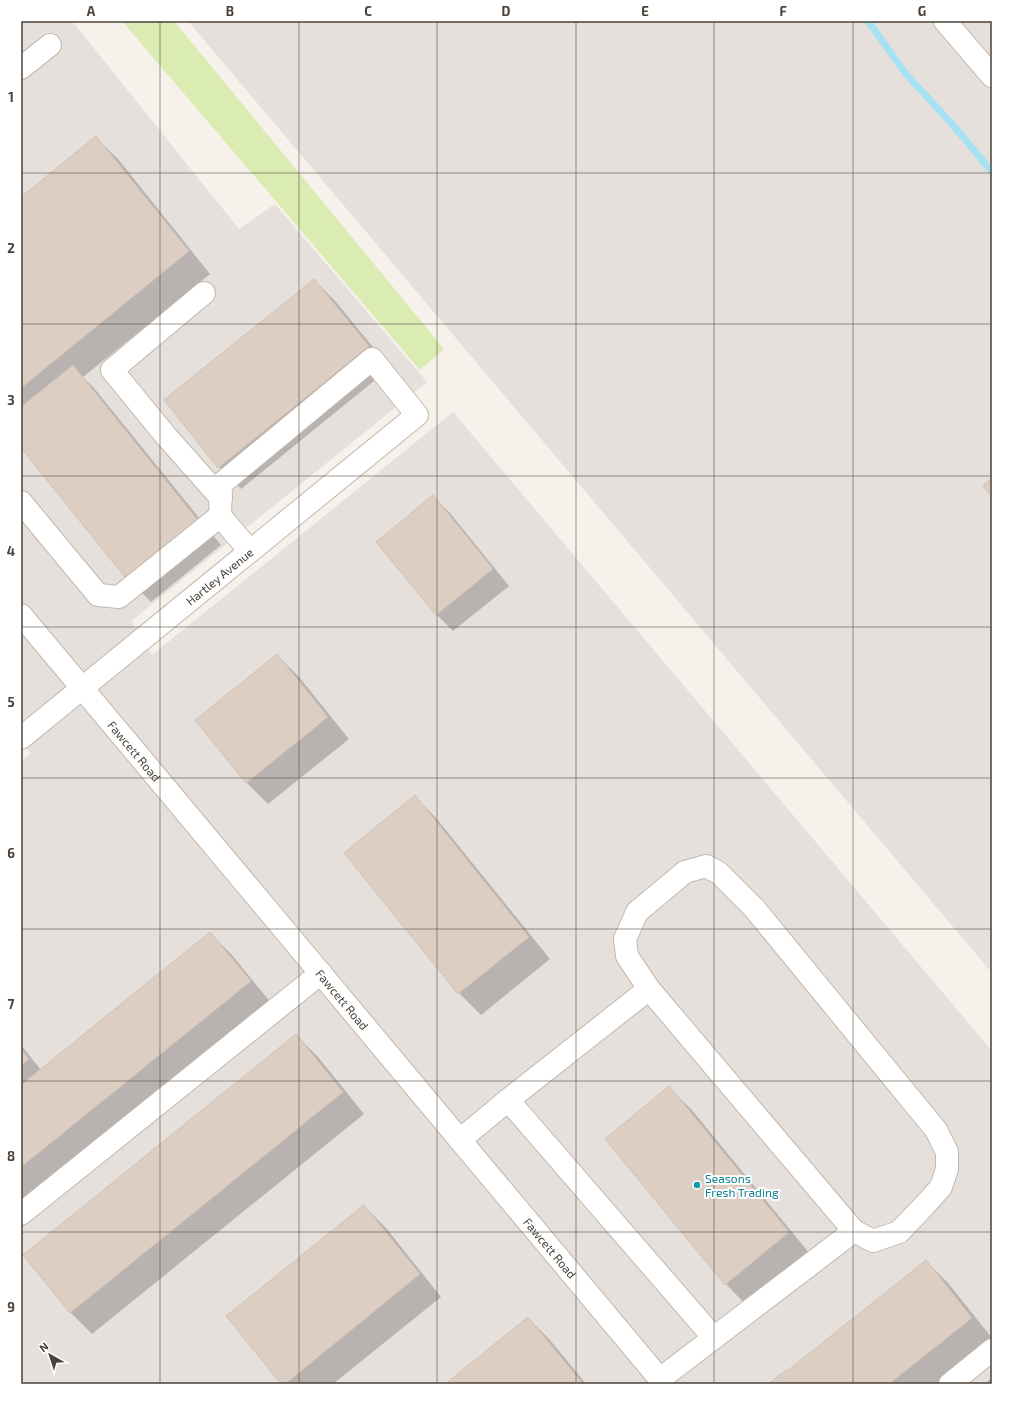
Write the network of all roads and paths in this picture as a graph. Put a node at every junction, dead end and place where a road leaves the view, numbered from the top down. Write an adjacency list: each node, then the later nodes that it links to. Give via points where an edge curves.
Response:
1 (945, 21): 4 (street)
2 (50, 45): 3 (street)
3 (21, 68)
4 (992, 76)
5 (204, 293): 7 (street, via 112,370)
6 (21, 502): 7 (street, via 98,595 119,597)
7 (220, 507): 8 (street); 8 (street, Hartley Avenue, via 221,484 372,359 417,415)
8 (250, 551): 10 (street, Hartley Avenue)
9 (21, 614): 10 (street, Fawcett Road)
10 (82, 688): 11 (street, Hartley Avenue); 12 (street, Fawcett Road)
11 (21, 738)
12 (321, 973): 15 (street, Fawcett Road); 16 (street)
13 (649, 989): 14 (street); 17 (street); 17 (street, via 627,956 625,939 637,912 685,872 706,866 719,873 754,908 936,1130 946,1152 947,1169 940,1186 899,1232 873,1242)
14 (508, 1100): 15 (street); 18 (street)
15 (460, 1140): 20 (street, Fawcett Road)
16 (21, 1214)
17 (854, 1231): 18 (street)
18 (714, 1338): 20 (street)
19 (992, 1350): 21 (street)
20 (662, 1382)
21 (950, 1384)

